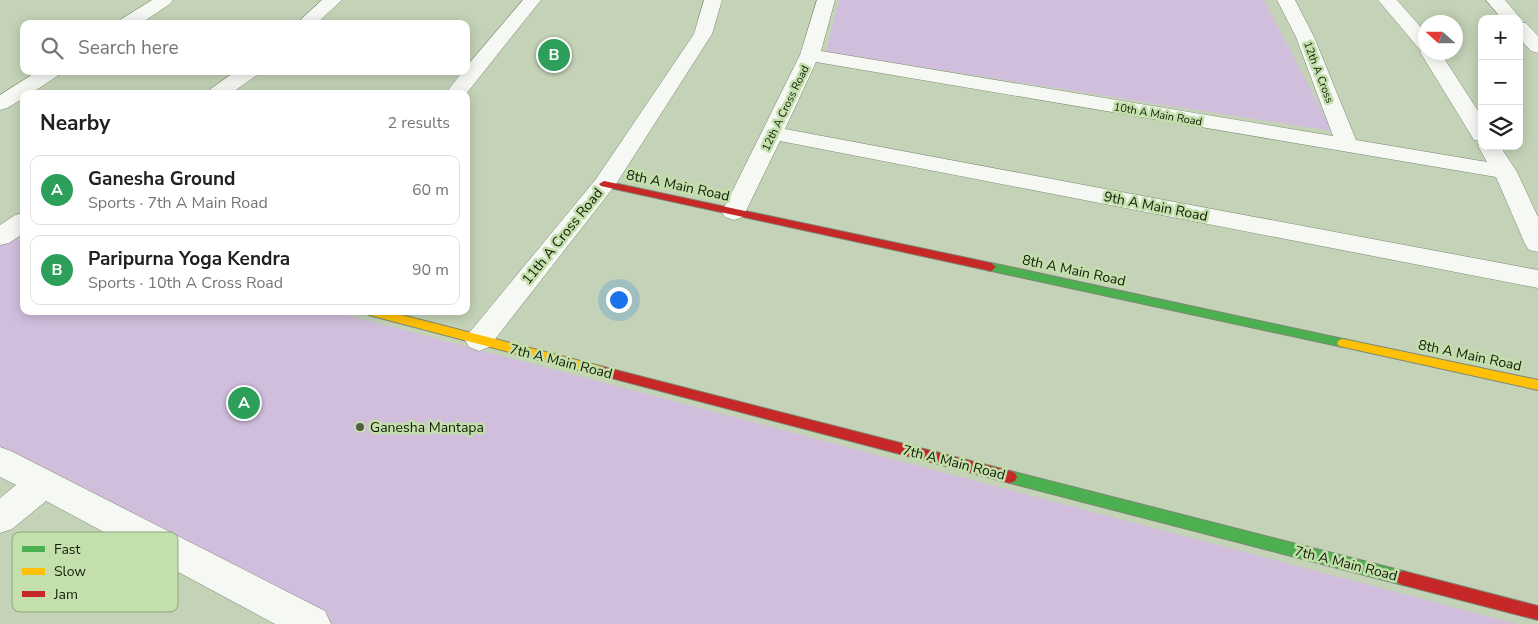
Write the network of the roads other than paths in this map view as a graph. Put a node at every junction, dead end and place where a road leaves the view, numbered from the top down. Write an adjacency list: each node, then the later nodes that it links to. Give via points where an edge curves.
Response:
1 (164, 0): 10 (street)
2 (333, 0): 11 (street)
3 (532, 0): 21 (street)
4 (713, 0): 29 (street, 11th A Cross Road, via 703,34)
5 (826, 0): 15 (street, 12th A Cross Road)
6 (1286, 0): 26 (street, 12th A Cross, via 1305,37)
7 (1387, 0): 13 (street)
8 (1495, 0): 9 (street)
9 (1508, 15)
10 (133, 20)
11 (310, 20)
12 (1523, 30): 14 (street)
13 (1418, 37)
14 (1538, 47)
15 (810, 55): 25 (street, 12th A Cross Road); 26 (street, 10th A Main Road)
16 (1435, 60): 24 (street)
17 (46, 75): 19 (street)
18 (244, 75): 20 (street)
19 (22, 90)
20 (222, 90)
21 (458, 90)
22 (20, 91): 23 (street)
23 (0, 104)
24 (1478, 129)
25 (773, 132): 30 (street, 12th A Cross Road); 34 (street, 9th A Main Road)
26 (1347, 146): 28 (street, 10th A Main Road)
27 (1491, 150): 28 (street)
28 (1505, 172): 33 (street)
29 (604, 184): 30 (street, 8th A Main Road); 36 (street, 11th A Cross Road)
30 (734, 212): 37 (street, 8th A Main Road)
31 (20, 224): 32 (street)
32 (0, 237)
33 (1538, 244)
34 (1538, 279)
35 (384, 315): 36 (street, 7th A Main Road)
36 (479, 340): 43 (street, 7th A Main Road)
37 (1538, 385)
38 (0, 461): 39 (street)
39 (43, 484): 40 (street); 41 (street)
40 (0, 518)
41 (135, 532)
42 (178, 554): 44 (street)
43 (1538, 613)
44 (312, 624)

